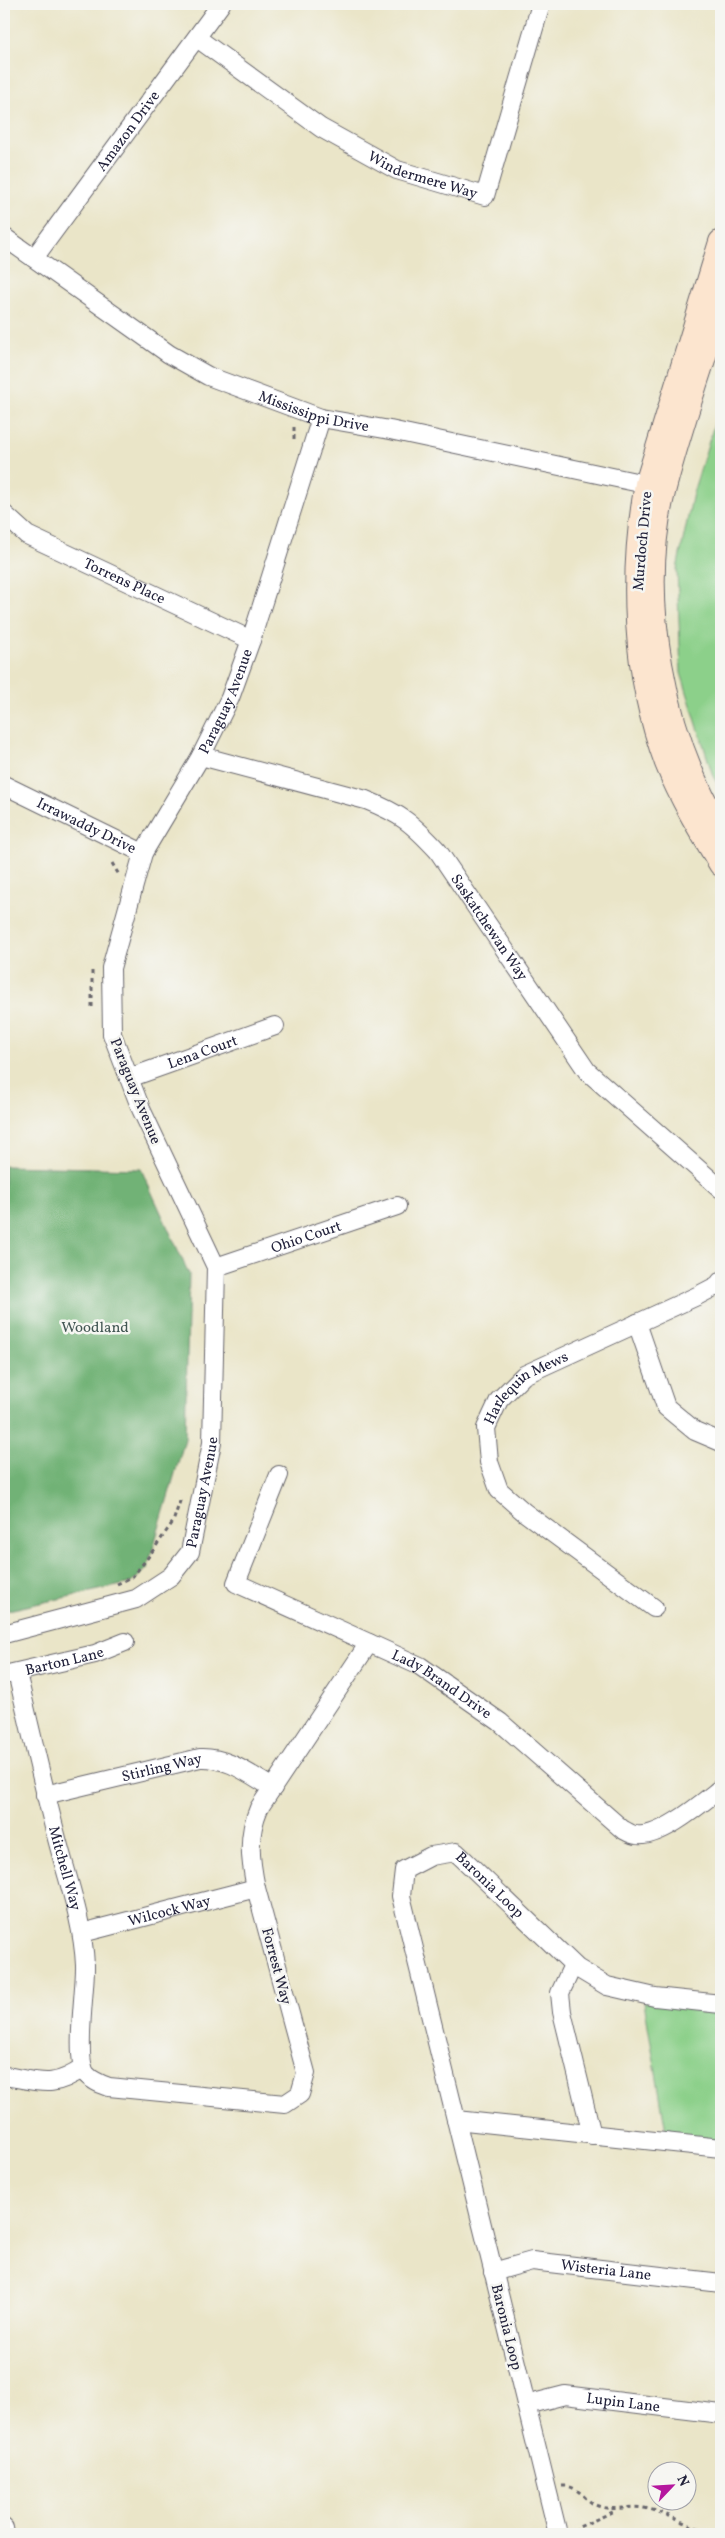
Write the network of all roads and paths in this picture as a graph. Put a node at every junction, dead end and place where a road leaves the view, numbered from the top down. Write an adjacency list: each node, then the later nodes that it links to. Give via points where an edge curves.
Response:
1 (221, 4): 3 (street, Amazon Drive)
2 (541, 4): 3 (street, Windermere Way, via 485,196 397,170 338,138)
3 (198, 38): 6 (street, Amazon Drive)
4 (4, 237): 6 (street, Mississippi Drive)
5 (721, 242): 9 (main road, Murdoch Drive)
6 (34, 258): 8 (street, Mississippi Drive, via 169,354 208,376)
7 (721, 303): 9 (main road, Murdoch Drive)
8 (321, 418): 9 (street, Mississippi Drive); 11 (street, Paraguay Avenue)
9 (655, 487): 14 (main road, Murdoch Drive, via 653,582 660,668 680,748); 17 (main road, Murdoch Drive, via 636,580 648,697 668,763)
10 (4, 514): 11 (street, Torrens Place, via 27,535)
11 (251, 640): 12 (street, Paraguay Avenue, via 230,698)
12 (201, 756): 15 (street, Paraguay Avenue); 23 (street, Saskatchewan Way, via 366,800 391,810 414,825 438,851 588,1071)
13 (4, 785): 15 (street, Irrawaddy Drive)
14 (721, 832)
15 (143, 853): 22 (street, Paraguay Avenue, via 111,968 112,1034)
16 (112, 862): 18 (path)
17 (721, 864)
18 (120, 880)
19 (92, 968): 20 (path)
20 (94, 1016)
21 (275, 1026): 22 (street, Lena Court)
22 (129, 1078): 25 (street, Paraguay Avenue)
23 (721, 1190)
24 (398, 1206): 25 (street, Ohio Court)
25 (216, 1267): 33 (street, Paraguay Avenue, via 212,1443 190,1552 171,1576 136,1599)
26 (721, 1281): 27 (street, Harlequin Mews, via 697,1296)
27 (637, 1323): 28 (street, via 666,1407 695,1431); 32 (street, Harlequin Mews, via 524,1374 499,1400 486,1428 489,1462 499,1490)
28 (721, 1442)
29 (279, 1475): 35 (street, Lady Brand Drive, via 236,1583)
30 (182, 1496): 31 (path, via 173,1522 146,1560 132,1577)
31 (116, 1585)
32 (654, 1608)
33 (4, 1634)
34 (125, 1642): 36 (street, Barton Lane, via 95,1654)
35 (369, 1643): 37 (street, Forrest Way); 38 (street, Lady Brand Drive, via 420,1666 500,1722 622,1829 637,1836 658,1832)
36 (10, 1674): 39 (street, Mitchell Way)
37 (273, 1788): 39 (street, Stirling Way, via 216,1757 200,1758); 40 (street, Forrest Way, via 252,1824 250,1859)
38 (721, 1788)
39 (46, 1795): 41 (street, Mitchell Way)
40 (256, 1888): 41 (street, Wilcock Way); 44 (street, Forrest Way, via 306,2073 300,2094 285,2104 109,2087 96,2082)
41 (82, 1934): 44 (street, Mitchell Way, via 85,1966)
42 (573, 1965): 43 (street, Baronia Loop, via 606,1986 655,1997); 46 (street, Baronia Loop, via 456,1852 431,1856 404,1870 401,1896); 47 (street, via 560,1992 562,2012)
43 (721, 2004)
44 (83, 2068): 45 (street, via 65,2080 53,2083)
45 (4, 2076)
46 (456, 2120): 47 (street); 49 (street, Baronia Loop)
47 (592, 2135): 48 (street)
48 (721, 2148)
49 (493, 2272): 50 (street, Wisteria Lane, via 532,2260); 51 (street, Baronia Loop)
50 (721, 2283)
51 (526, 2405): 52 (street, Lupin Lane, via 565,2395); 53 (street, Baronia Loop)
52 (721, 2414)
53 (546, 2486): 54 (path, via 566,2485 579,2490 596,2506); 57 (street, Baronia Loop)
54 (618, 2510): 58 (path, via 579,2527); 59 (path, via 648,2509 697,2529)
55 (4, 2528): 56 (street)
56 (5, 2534)
57 (558, 2534)
58 (572, 2534)
59 (721, 2534)

